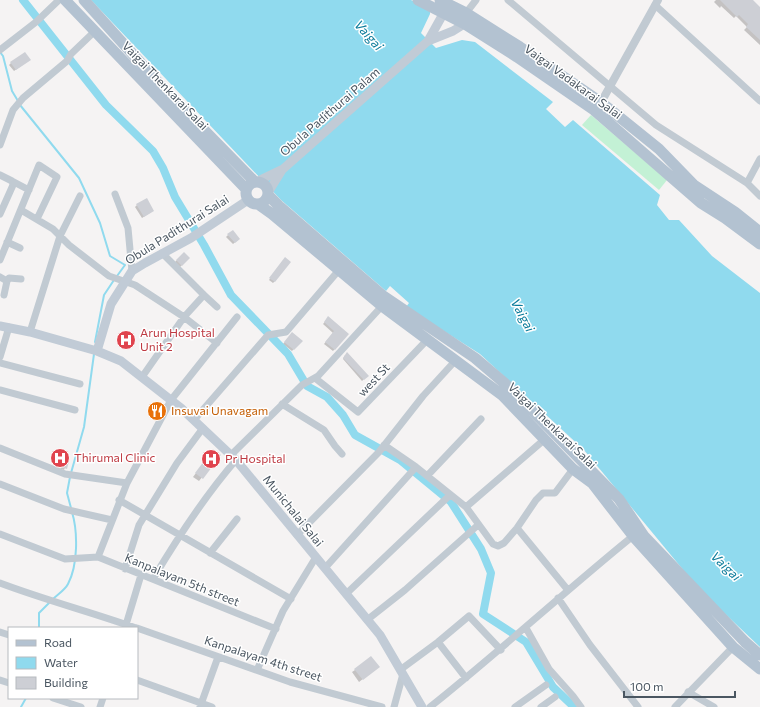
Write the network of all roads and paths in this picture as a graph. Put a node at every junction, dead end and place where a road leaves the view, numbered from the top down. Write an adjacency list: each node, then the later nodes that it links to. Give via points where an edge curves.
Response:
1 (59, 0): 12 (street, via 39,20)
2 (65, 0): 10 (main road, Vaigai Thenkarai Salai)
3 (84, 0): 23 (main road, Vaigai Thenkarai Salai)
4 (418, 0): 8 (main road, Vaigai Vadakarai Salai)
5 (476, 0): 9 (street)
6 (508, 0): 13 (street)
7 (656, 3): 13 (street); 14 (street)
8 (443, 9): 9 (main road, Vaigai Vadakarai Salai); 11 (main road, Obula Padithurai Palam)
9 (468, 18): 11 (main road, Obula Padithurai Palam, via 453,31); 15 (main road, Vaigai Vadakarai Salai)
10 (94, 32): 16 (street, via 67,61 23,98 13,110); 23 (main road, Vaigai Thenkarai Salai)
11 (428, 41): 18 (main road, Obula Padithurai Palam)
12 (0, 49)
13 (609, 87): 15 (street); 21 (street, via 656,125)
14 (760, 101)
15 (598, 107): 31 (main road, Vaigai Vadakarai Salai, via 659,149 694,185); 34 (main road, Vaigai Vadakarai Salai, via 701,203)
16 (1, 142)
17 (760, 159): 21 (street)
18 (283, 169): 23 (main road, Obula Padithurai Palam); 24 (main road, Obula Padithurai Palam)
19 (0, 175): 20 (street)
20 (12, 181): 22 (street); 29 (street, via 12,189)
21 (747, 183): 27 (street)
22 (29, 190): 28 (street); 30 (street, via 39,165 57,177)
23 (253, 191): 24 (main road, Vaigai Thenkarai Salai, via 265,185); 24 (main road, via 265,201); 36 (main road, Obula Padithurai Salai, via 191,238); 38 (main road, Vaigai Thenkarai Salai)
24 (268, 193): 110 (main road, Vaigai Thenkarai Salai, via 279,206 382,295 474,358 509,387 618,499 644,536)
25 (115, 194): 39 (street, via 128,228)
26 (80, 196): 32 (street)
27 (760, 196)
28 (21, 210): 30 (street); 33 (street)
29 (0, 214)
30 (37, 219): 32 (street)
31 (760, 232)
32 (60, 236): 43 (street, via 109,276); 51 (street)
33 (7, 242): 35 (street); 37 (street)
34 (760, 244)
35 (20, 248)
36 (162, 253): 39 (main road, Obula Padithurai Salai); 45 (street)
37 (0, 260)
38 (339, 270): 46 (main road, Vaigai Thenkarai Salai); 66 (street, via 286,332 271,334)
39 (132, 272): 43 (main road, Obula Padithurai Salai)
40 (0, 277): 42 (street)
41 (21, 279): 42 (street, via 9,278)
42 (7, 281): 44 (street)
43 (121, 281): 48 (street, via 136,285); 54 (main road, Obula Padithurai Salai, via 106,315)
44 (4, 295)
45 (204, 295): 47 (street); 48 (street)
46 (382, 306): 52 (main road, Vaigai Thenkarai Salai); 59 (street)
47 (217, 307)
48 (184, 317): 53 (street); 58 (street)
49 (237, 317): 53 (street)
50 (4, 326): 51 (main road, Munichalai Salai); 55 (street)
51 (30, 332): 54 (main road, Munichalai Salai)
52 (428, 340): 56 (main road, Vaigai Thenkarai Salai); 59 (street, west St, via 358,412)
53 (217, 343): 62 (street)
54 (97, 351): 58 (main road, Munichalai Salai, via 121,361)
55 (0, 357)
56 (455, 361): 68 (main road, Vaigai Thenkarai Salai, via 502,395); 69 (street)
57 (0, 363): 60 (street)
58 (142, 377): 62 (main road, Munichalai Salai)
59 (309, 381): 63 (street)
60 (80, 384)
61 (0, 390): 64 (street)
62 (171, 400): 66 (main road, Munichalai Salai); 77 (street)
63 (282, 404): 71 (street, via 324,430); 72 (street)
64 (75, 410)
65 (481, 419): 75 (street)
66 (194, 420): 67 (main road, Munichalai Salai)
67 (203, 428): 72 (main road, Munichalai Salai); 81 (street, via 176,464)
68 (545, 439): 74 (main road, Vaigai Thenkarai Salai); 80 (street)
69 (384, 445): 73 (street); 88 (street)
70 (0, 448): 77 (street, via 65,474)
71 (342, 454)
72 (233, 458): 87 (street); 88 (main road, Munichalai Salai)
73 (416, 467): 75 (street); 93 (street)
74 (573, 469): 85 (street, via 555,493 543,493 536,500); 89 (main road, Vaigai Thenkarai Salai, via 592,483)
75 (427, 476): 78 (street)
76 (0, 484): 83 (street, via 64,509)
77 (126, 484): 79 (street)
78 (450, 495): 80 (street); 99 (street)
79 (119, 500): 81 (street); 83 (street)
80 (466, 507): 84 (street)
81 (145, 515): 87 (street); 94 (street)
82 (237, 519): 90 (street)
83 (112, 520): 92 (street)
84 (476, 527): 85 (street, via 498,546); 102 (street)
85 (517, 528): 98 (street)
86 (0, 534): 92 (street, Kanpalayam 5th street, via 65,559)
87 (179, 534): 90 (street); 96 (street)
88 (297, 535): 91 (main road, Munichalai Salai)
89 (633, 536): 98 (street); 108 (main road, Vaigai Thenkarai Salai)
90 (210, 552): 101 (street)
91 (316, 557): 93 (main road, Munichalai Salai); 101 (street)
92 (98, 558): 94 (street, Kanpalayam 5th street)
93 (325, 568): 99 (main road, Munichalai Salai)
94 (125, 569): 95 (street, Kanpalayam 5th street)
95 (140, 575): 96 (street, Kanpalayam 5th street); 103 (street)
96 (153, 579): 105 (street, Kanpalayam 5th street)
97 (0, 583): 103 (street, Kanpalayam 4th street, via 40,599)
98 (567, 589): 100 (street)
99 (346, 594): 102 (main road, Munichalai Salai)
100 (558, 598): 106 (street); 131 (street, via 590,645)
101 (291, 599): 105 (street)
102 (367, 620): 114 (main road, Munichalai Salai, via 380,635)
103 (125, 626)
104 (138, 629): 111 (street, Kanpalayam 4th street)
105 (276, 629): 113 (street)
106 (524, 630): 109 (street); 130 (street, via 549,669)
107 (438, 642): 109 (street, via 469,616); 114 (street); 115 (street)
108 (733, 647): 112 (main road, Vaigai Thenkarai Salai); 118 (street)
109 (501, 650): 115 (street)
110 (760, 655)
111 (218, 657): 113 (street, Kanpalayam 4th street); 121 (street)
112 (760, 669)
113 (257, 670): 124 (street, Kanpalayam 4th street, via 290,682)
114 (402, 672): 125 (street); 126 (main road, Munichalai Salai)
115 (466, 678): 127 (street)
116 (138, 680): 121 (street)
117 (546, 685): 128 (street)
118 (688, 692): 132 (street); 133 (street)
119 (554, 696): 129 (street)
120 (56, 699): 122 (street)
121 (201, 705): 123 (street)
122 (81, 707)
123 (212, 707)
124 (382, 707)
125 (394, 707)
126 (422, 707)
127 (430, 707)
128 (516, 707)
129 (541, 707)
130 (581, 707)
131 (638, 707)
132 (674, 707)
133 (714, 707)

